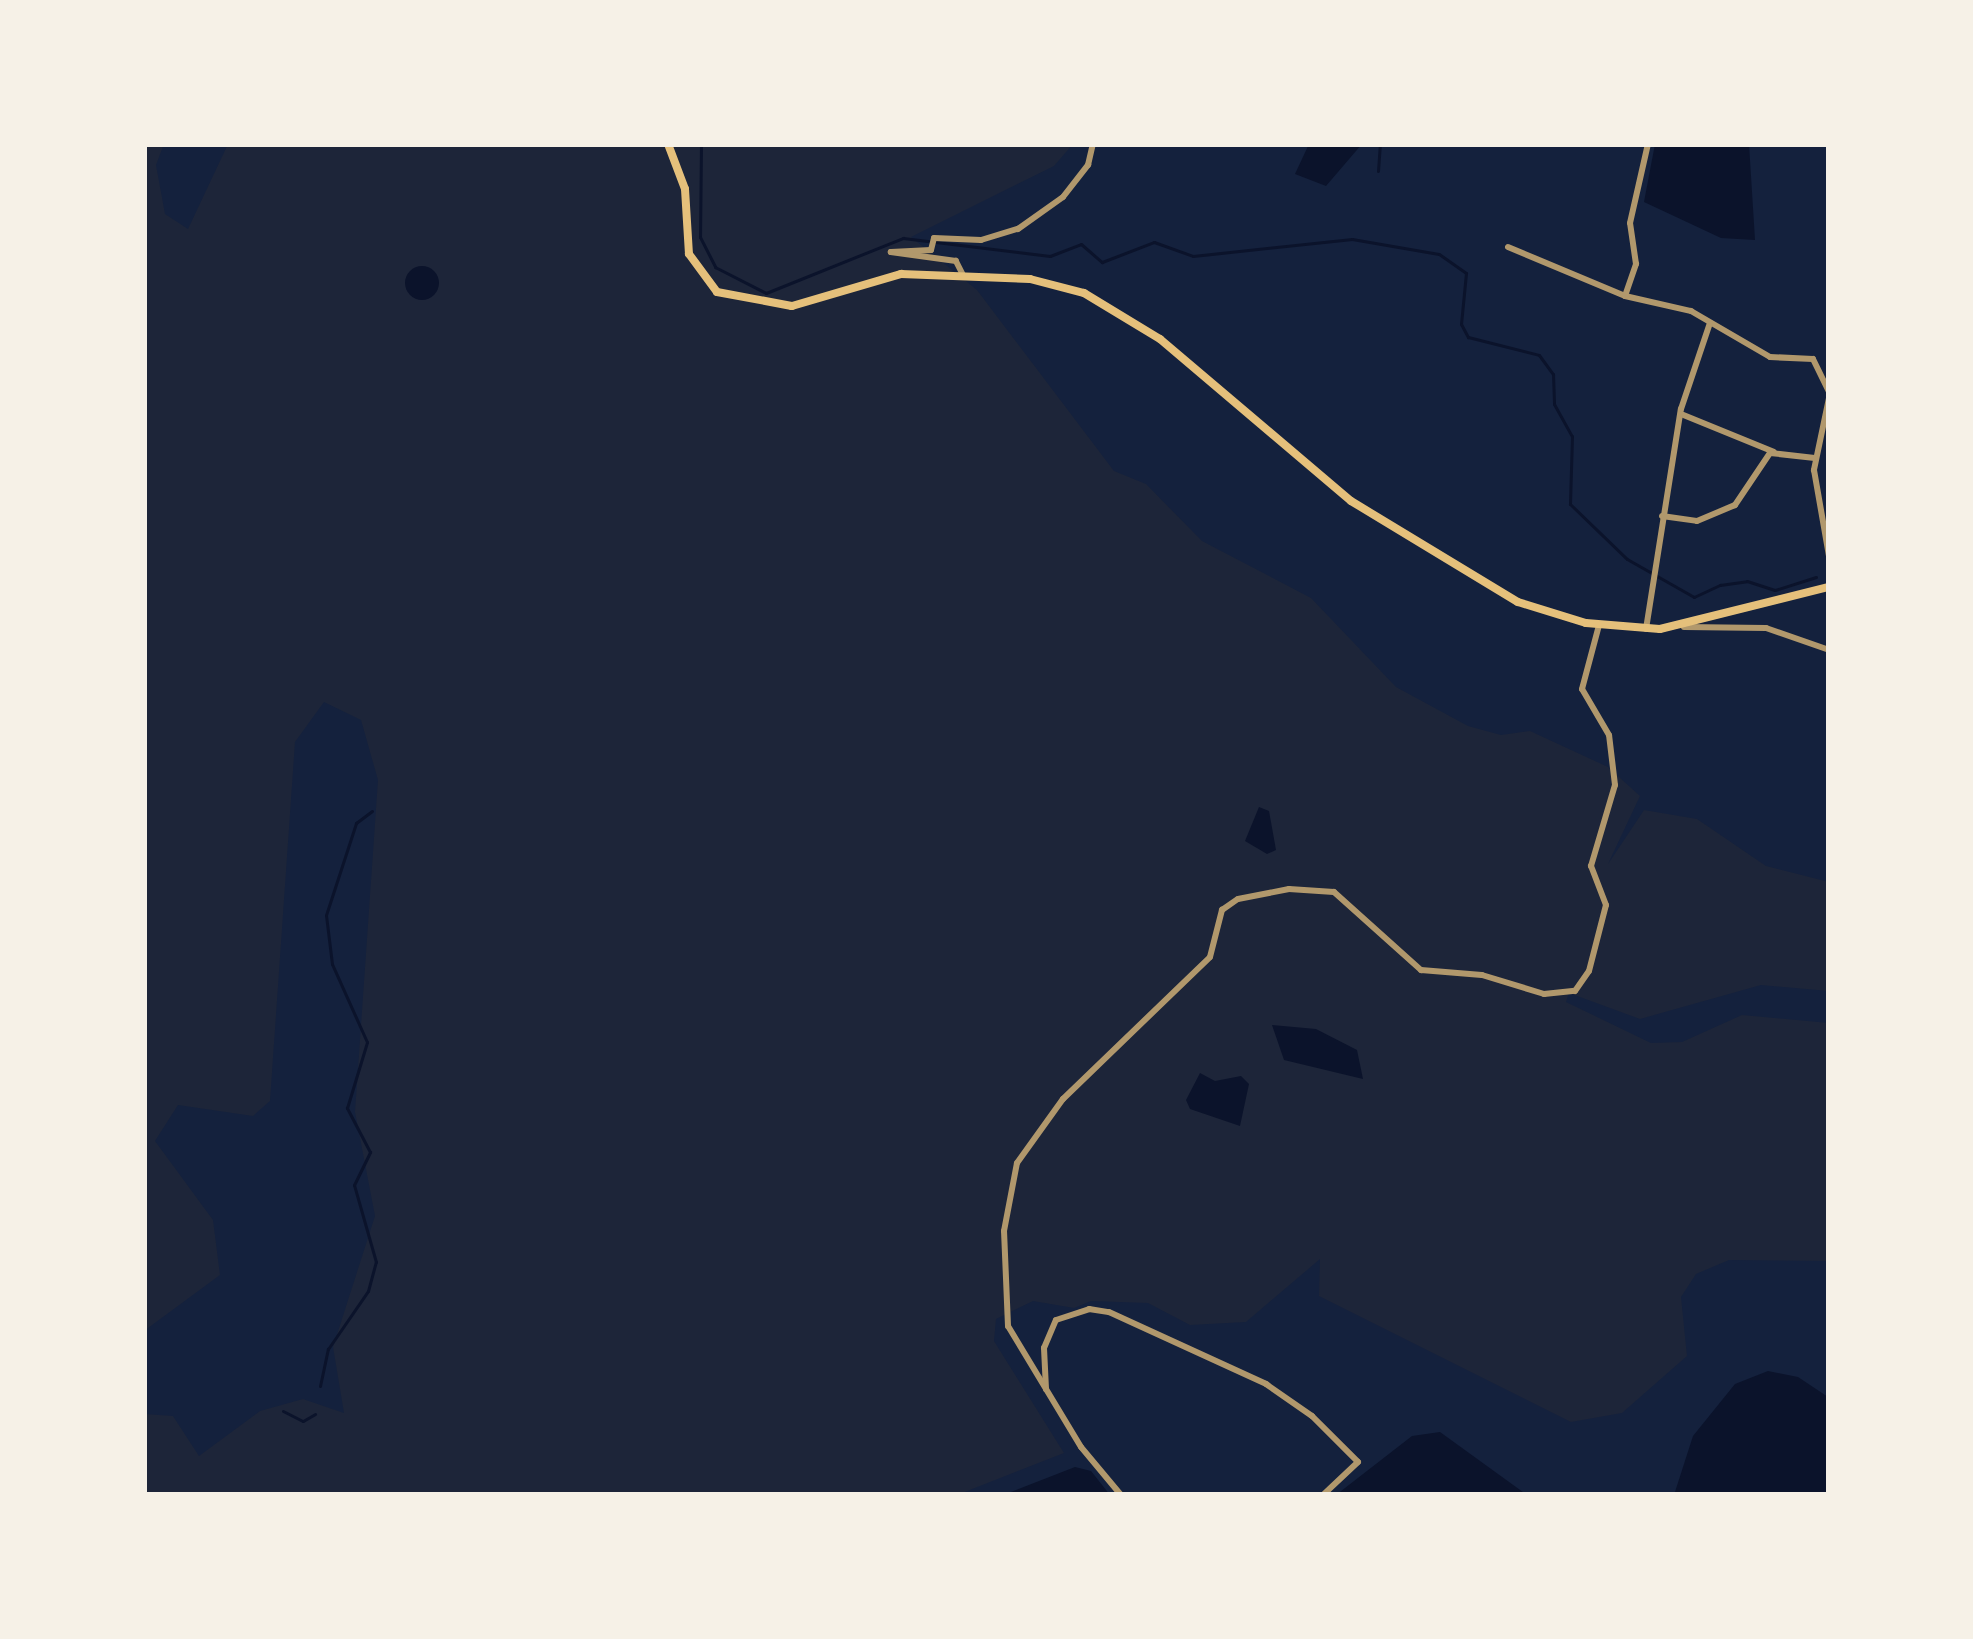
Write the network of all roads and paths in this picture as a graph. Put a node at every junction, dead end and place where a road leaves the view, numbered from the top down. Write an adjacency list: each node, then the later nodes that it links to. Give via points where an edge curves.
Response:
1 (668, 144): 5 (main road, via 685,189 689,254 705,282 730,298 792,306 878,277)
2 (1093, 144): 5 (street, via 1088,166 1063,197 1018,229 981,240 934,238 931,250 891,252 956,261)
3 (1648, 144): 6 (street)
4 (1508, 247): 6 (street)
5 (963, 275): 15 (main road, via 1047,282 1103,302 1160,339 1351,501 1518,602)
6 (1625, 296): 7 (street, via 1690,310)
7 (1710, 323): 8 (street, via 1770,357 1813,359); 9 (street)
8 (1829, 395): 11 (street)
9 (1681, 414): 10 (street); 12 (street)
10 (1774, 452): 11 (street); 12 (street, via 1735,505 1697,520)
11 (1815, 458): 13 (street)
12 (1662, 515): 17 (street)
13 (1829, 556)
14 (1829, 586): 16 (main road)
15 (1599, 625): 17 (main road); 19 (street, via 1582,689 1609,734 1616,785 1591,866 1606,905 1582,982 1557,995 1482,975 1420,970 1334,892 1289,889 1228,904 1210,957 1063,1099 1011,1176 1004,1310)
16 (1684, 626): 17 (main road); 18 (street, via 1766,628)
17 (1646, 629)
18 (1829, 650)
19 (1046, 1390): 20 (street); 21 (street, via 1044,1348 1056,1320 1109,1312 1266,1384 1312,1416 1358,1462)
20 (1121, 1495)
21 (1323, 1495)

